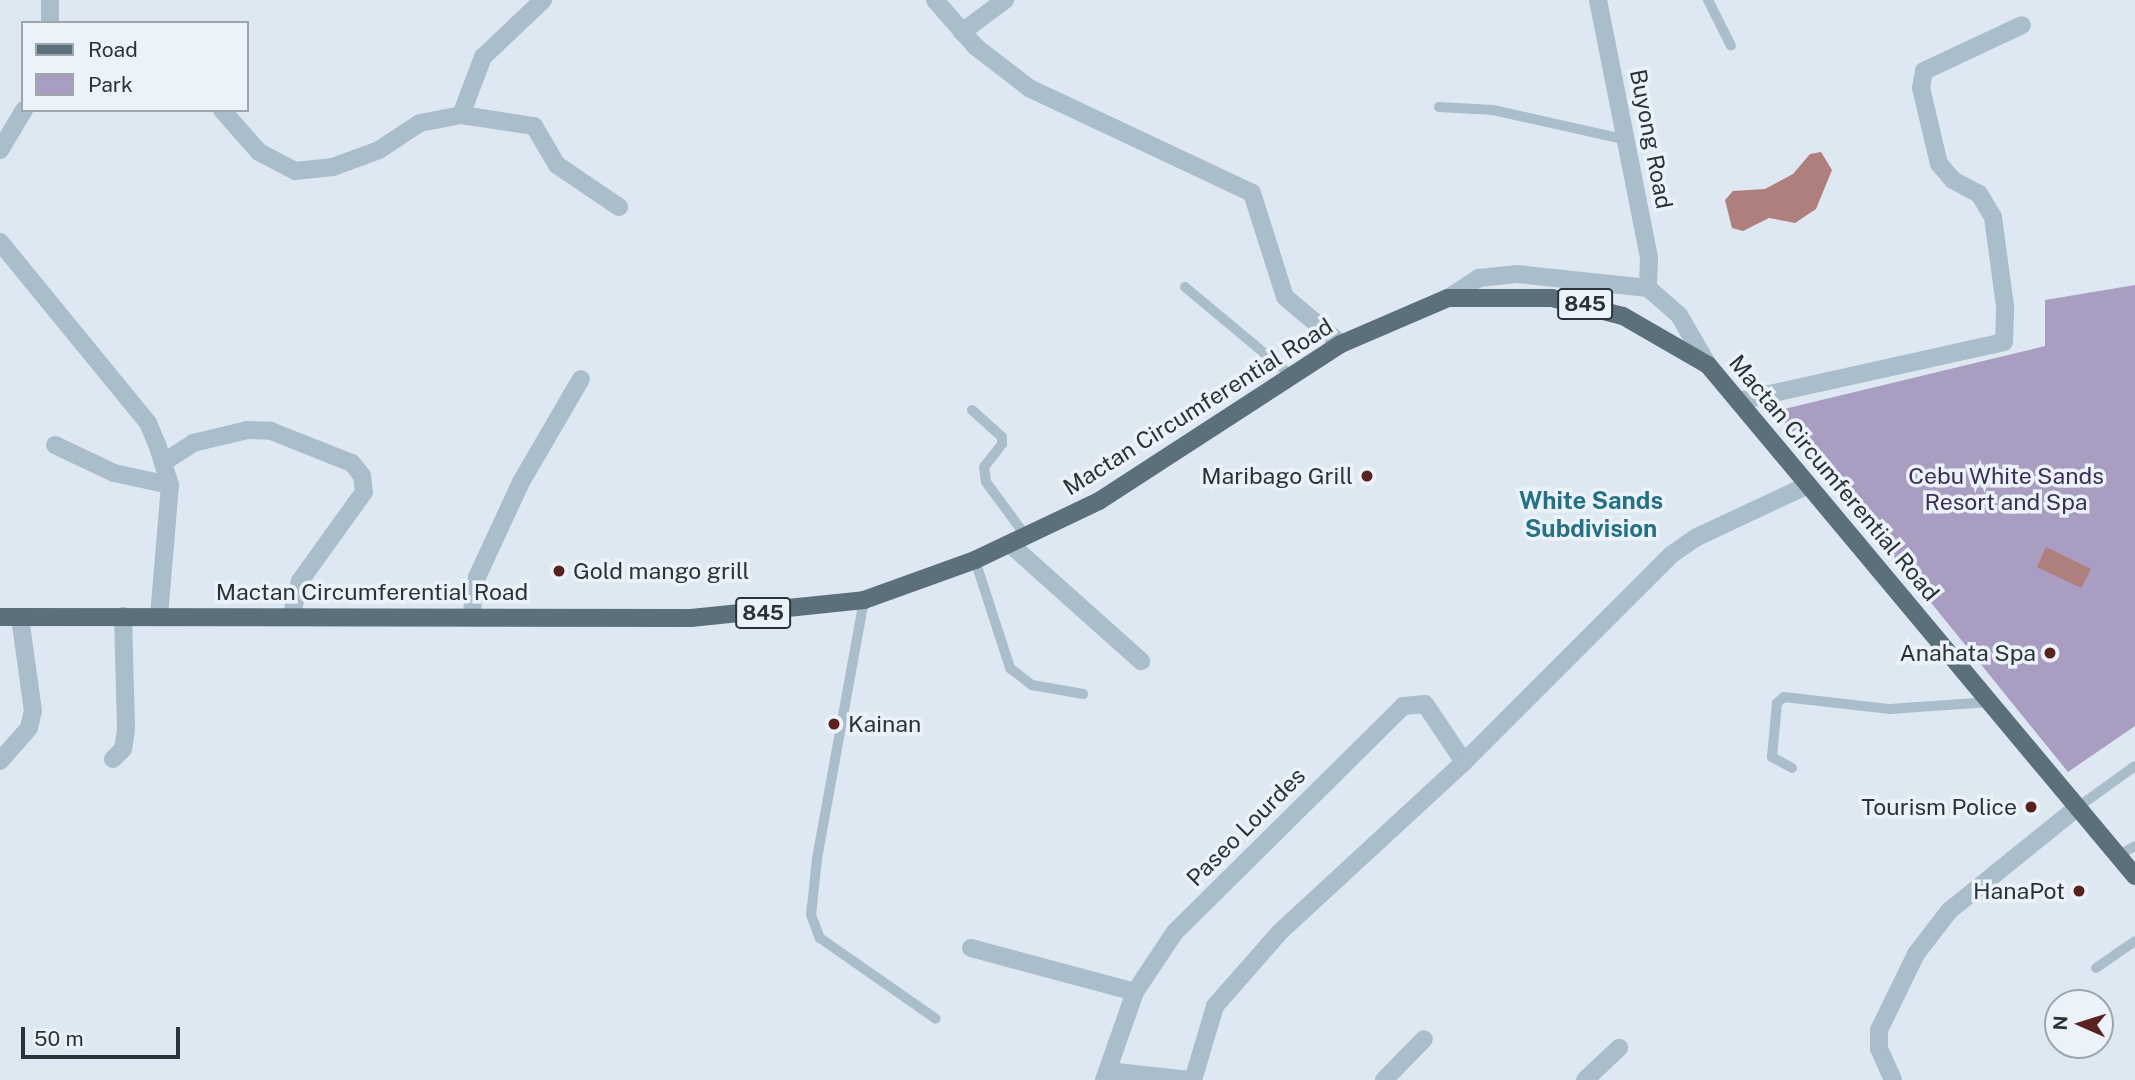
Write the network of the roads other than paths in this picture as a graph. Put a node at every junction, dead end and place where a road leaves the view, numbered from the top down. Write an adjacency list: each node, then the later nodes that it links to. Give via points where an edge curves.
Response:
1 (50, 0): 7 (street)
2 (542, 0): 14 (street, via 483,57)
3 (935, 0): 9 (street)
4 (1005, 0): 9 (street)
5 (1598, 0): 15 (street, Buyong Road)
6 (1708, 0): 10 (lane)
7 (50, 21)
8 (2022, 25): 26 (street, via 1924,71 1921,88 1939,164 1953,180 1979,194 1993,217 2005,306 2004,342)
9 (962, 32): 22 (street, via 1029,89 1252,192 1285,297)
10 (1731, 46)
11 (1439, 107): 15 (lane, via 1493,110)
12 (23, 112): 16 (street)
13 (224, 112): 14 (street, via 259,152 295,171 333,167 379,150 420,123)
14 (461, 115): 17 (street, via 534,126 557,164)
15 (1627, 140): 20 (street, Buyong Road, via 1649,257)
16 (0, 150)
17 (619, 207)
18 (0, 242): 29 (street, via 148,423)
19 (1185, 287): 24 (lane)
20 (1648, 288): 21 (street, via 1517,274 1479,278); 23 (street, via 1679,315)
21 (1448, 298): 22 (main road, Mactan Circumferential Road / 845); 23 (main road, Mactan Circumferential Road / 845, via 1523,296 1583,303 1623,316)
22 (1341, 344): 24 (main road, Mactan Circumferential Road / 845)
23 (1708, 365): 26 (main road, Mactan Circumferential Road / 845)
24 (1293, 377): 32 (main road, Mactan Circumferential Road / 845, via 1099,501)
25 (581, 379): 40 (street, via 521,482 482,565)
26 (1738, 401): 31 (main road, Mactan Circumferential Road / 845)
27 (972, 410): 32 (lane, via 1002,437 1002,444 984,467 986,482)
28 (55, 445): 30 (street, via 114,473)
29 (164, 462): 30 (street); 37 (street, via 193,443 247,430 271,431 352,463 362,476 364,492 300,582)
30 (170, 485): 36 (street)
31 (1808, 485): 43 (main road, Mactan Circumferential Road / 845); 46 (street, via 1695,538 1671,555)
32 (1018, 540): 33 (main road, Mactan Circumferential Road / 845); 41 (street)
33 (975, 560): 34 (main road, Mactan Circumferential Road / 845); 42 (lane, via 1010,668 1032,685)
34 (864, 600): 40 (main road, Mactan Circumferential Road / 845, via 691,618); 57 (lane, via 811,915 820,938)
35 (123, 616): 36 (main road, Mactan Circumferential Road / 845); 39 (main road, Mactan Circumferential Road / 845); 44 (street, via 126,729 123,749)
36 (159, 616): 37 (main road, Mactan Circumferential Road / 845)
37 (291, 616): 40 (main road, Mactan Circumferential Road / 845)
38 (0, 617): 39 (main road, Mactan Circumferential Road / 845)
39 (19, 617): 45 (street, via 33,711 29,728)
40 (471, 617)
41 (1141, 661)
42 (1083, 694)
43 (1990, 702): 48 (lane, via 1890,709 1784,697 1777,703 1772,757); 49 (main road, Mactan Circumferential Road / 845)
44 (113, 759)
45 (0, 761)
46 (1464, 762): 56 (street, Paseo Lourdes, via 1425,704 1403,706 1175,932); 61 (street, via 1281,931 1215,1006)
47 (2135, 766): 49 (lane)
48 (1791, 768)
49 (2078, 807): 51 (main road, Mactan Circumferential Road / 845); 64 (street, via 1949,911 1916,954 1878,1030 1879,1049)
50 (2135, 846): 51 (lane)
51 (2119, 855): 52 (main road, Mactan Circumferential Road / 845)
52 (2135, 876)
53 (2135, 940): 55 (lane)
54 (971, 948): 56 (street)
55 (2096, 968)
56 (1135, 992): 60 (street, Paseo Lourdes)
57 (936, 1019)
58 (1424, 1039): 62 (street)
59 (1619, 1048): 63 (street)
60 (1106, 1075): 61 (street)
61 (1192, 1080)
62 (1384, 1080)
63 (1585, 1080)
64 (1893, 1080)

